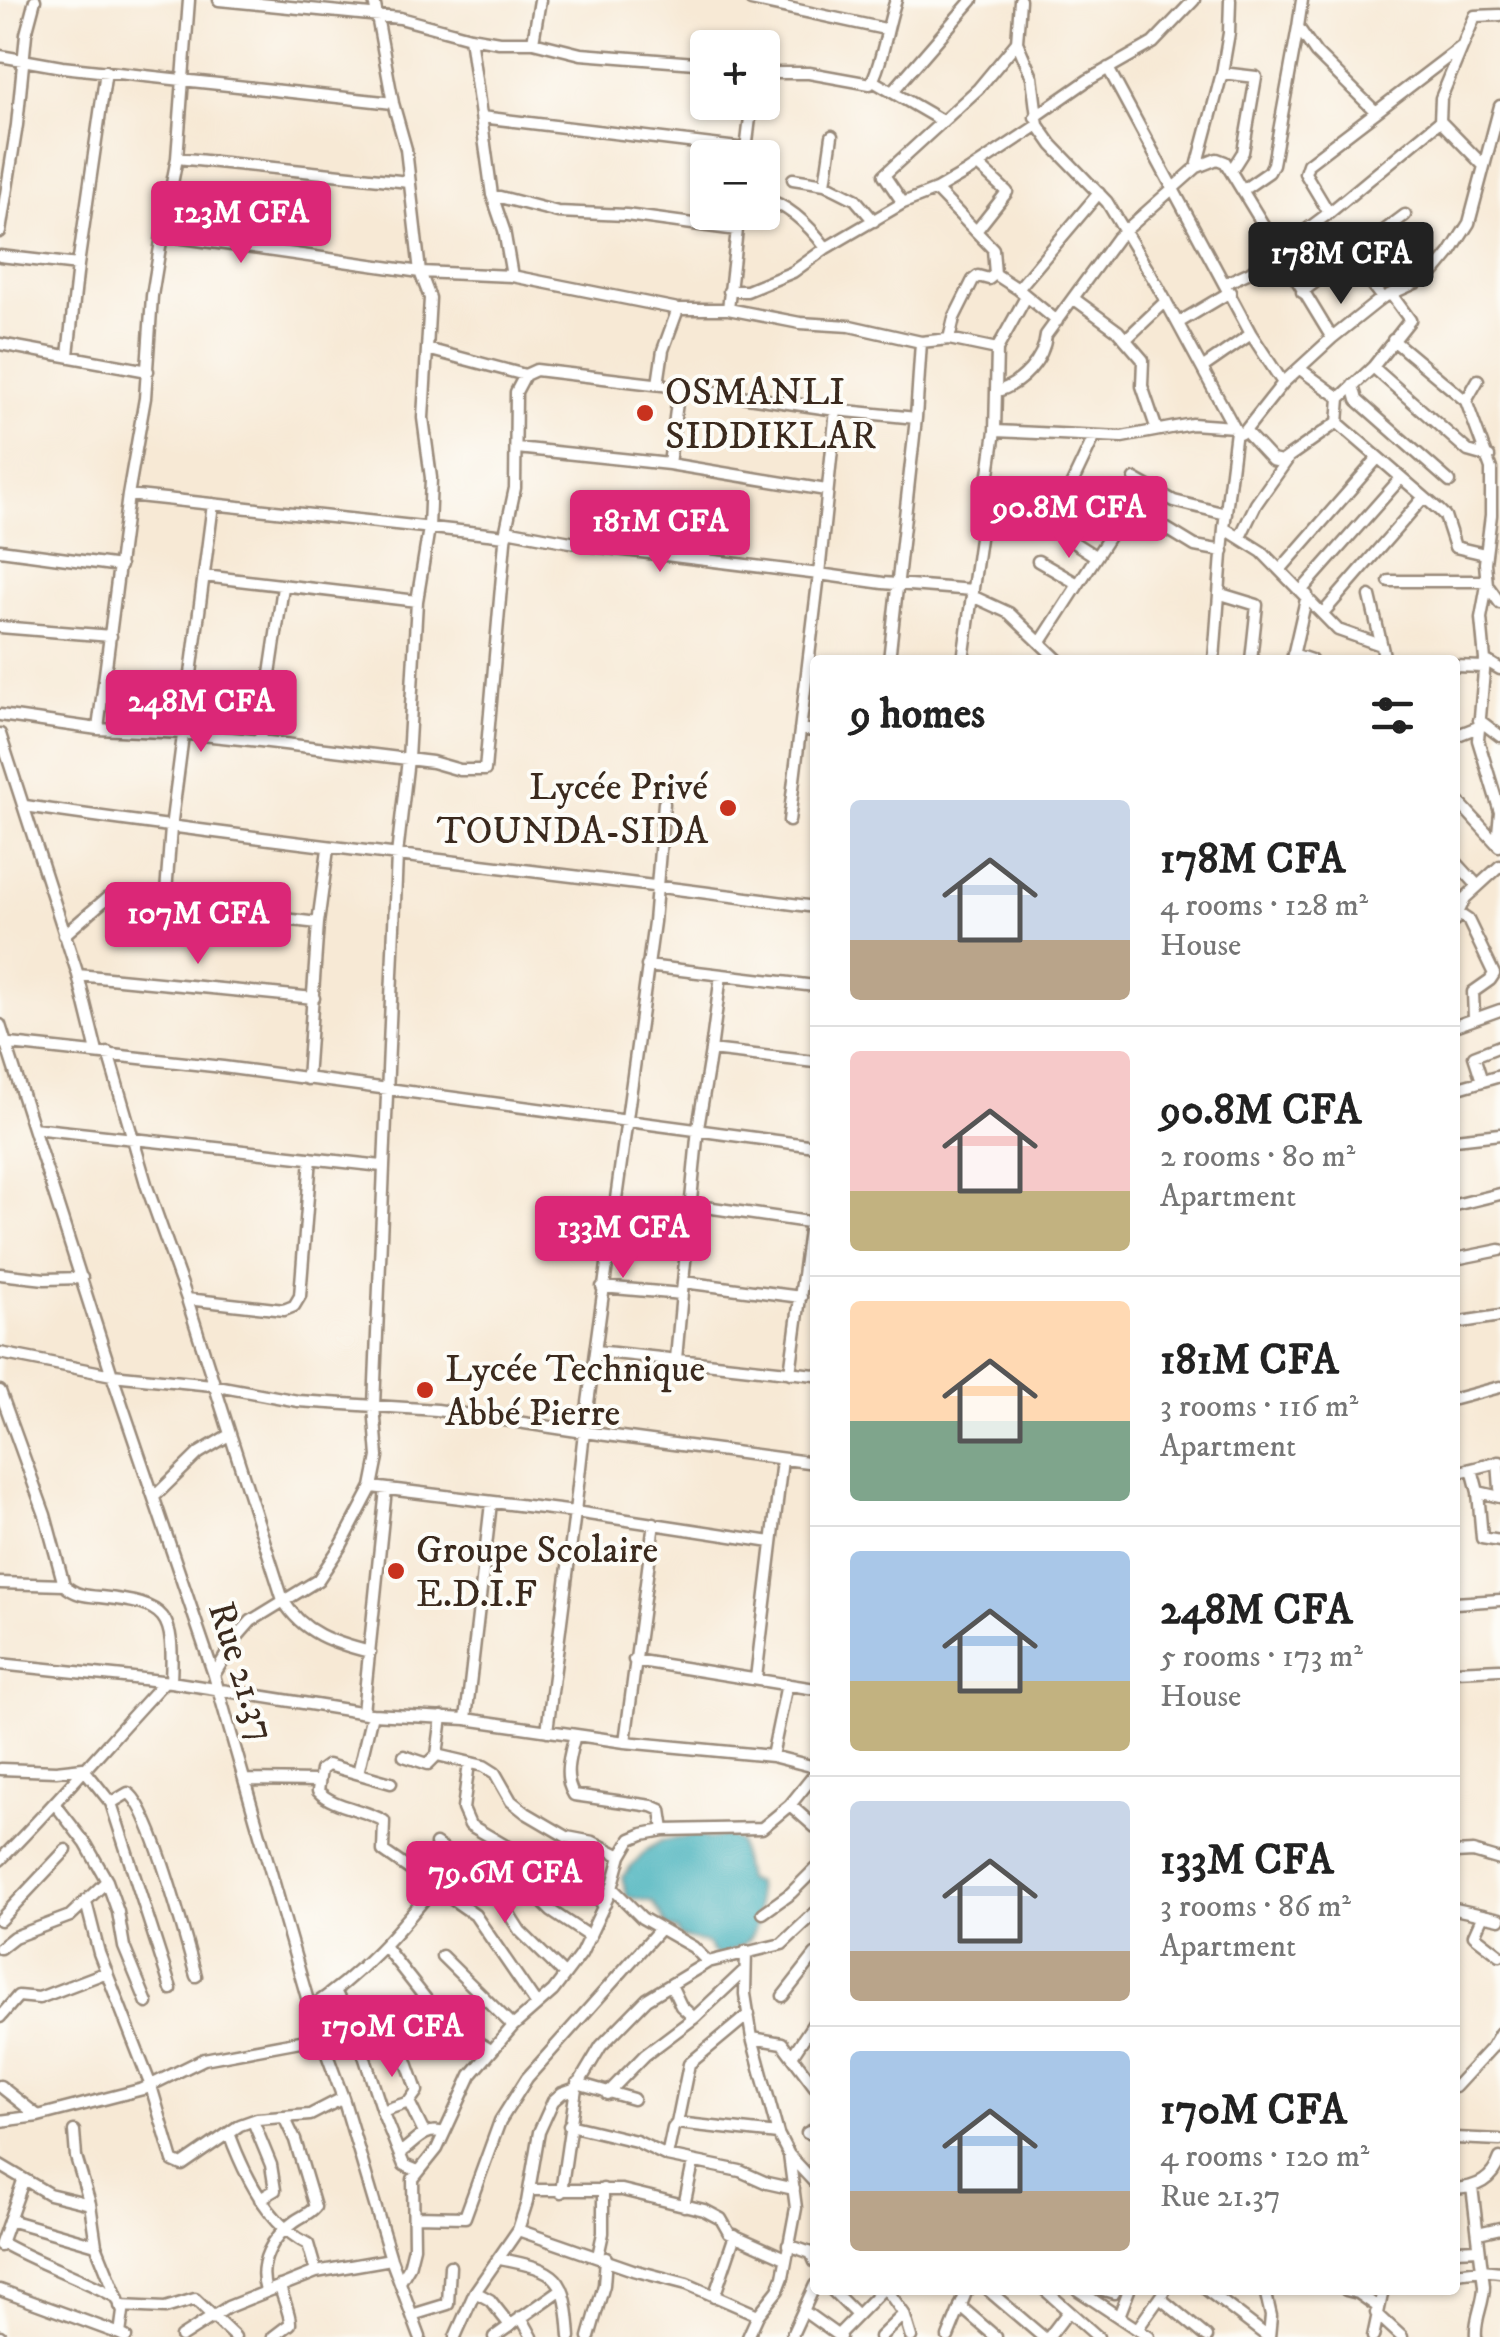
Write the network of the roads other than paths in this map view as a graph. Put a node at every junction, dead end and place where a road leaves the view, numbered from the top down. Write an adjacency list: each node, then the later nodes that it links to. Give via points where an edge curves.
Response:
1 (35, 0): 22 (street)
2 (189, 0): 28 (street)
3 (219, 0): 14 (street)
4 (374, 0): 14 (street)
5 (540, 0): 18 (street)
6 (751, 0): 16 (street)
7 (896, 0): 16 (street)
8 (972, 0): 30 (street)
9 (1020, 0): 19 (street)
10 (1194, 0): 24 (street, via 1154,43)
11 (1230, 0): 26 (street)
12 (1302, 0): 15 (street)
13 (1500, 14): 20 (street, via 1475,16)
14 (377, 15): 17 (street); 31 (street)
15 (1298, 28): 33 (street); 50 (street, via 1273,164)
16 (885, 30): 29 (street)
17 (470, 37): 18 (street); 34 (street)
18 (532, 42): 23 (street, via 581,54)
19 (1017, 42): 35 (street); 36 (street, via 1032,77)
20 (1461, 47): 33 (street); 37 (street, via 1439,104)
21 (0, 56): 22 (street)
22 (24, 58): 25 (street); 62 (street)
23 (690, 63)
24 (1108, 68): 36 (street); 48 (street)
25 (106, 71): 28 (street); 68 (street)
26 (1222, 72): 43 (street); 44 (street, via 1256,77 1243,152)
27 (780, 73): 29 (street)
28 (182, 78): 31 (street); 40 (street)
29 (874, 82): 30 (street)
30 (893, 92): 35 (street)
31 (393, 103): 46 (street)
32 (1500, 106): 42 (street)
33 (1375, 111): 55 (street, via 1306,167)
34 (481, 117): 39 (street); 52 (street)
35 (942, 121): 54 (street, via 884,176)
36 (1036, 121): 41 (street); 51 (street)
37 (1440, 121): 42 (street); 55 (street)
38 (832, 136): 47 (street)
39 (690, 145)
40 (177, 158): 46 (street); 63 (street)
41 (978, 164): 49 (street); 60 (street, via 1007,192)
42 (1483, 165): 76 (street, via 1469,223 1450,253 1431,276)
43 (1197, 166): 44 (street, via 1216,159); 48 (street)
44 (1230, 171): 50 (street)
45 (793, 179): 47 (street)
46 (408, 182): 69 (street)
47 (825, 184): 57 (street, via 855,198)
48 (1174, 189): 61 (street); 72 (street)
49 (936, 190): 54 (street); 60 (street)
50 (1244, 190): 65 (street)
51 (1099, 193): 61 (street); 75 (street)
52 (492, 195): 58 (street, via 558,212); 71 (street)
53 (780, 203): 64 (street)
54 (903, 203): 57 (street)
55 (1329, 213): 65 (street)
56 (1404, 214): 66 (street)
57 (874, 221): 64 (street)
58 (690, 224)
59 (738, 230): 73 (street)
60 (977, 230): 70 (street, via 993,249)
61 (1125, 230): 77 (street); 78 (street)
62 (0, 232)
63 (162, 234): 69 (street); 96 (street)
64 (826, 248): 73 (street, via 777,280)
65 (1277, 251): 72 (street); 74 (street)
66 (1349, 255): 74 (street); 76 (street)
67 (0, 256): 68 (street)
68 (78, 266): 92 (street)
69 (420, 272): 71 (street); 90 (street, via 430,298)
70 (995, 274): 75 (street); 86 (street, via 973,280)
71 (512, 276): 80 (street)
72 (1228, 287): 82 (street); 83 (street)
73 (729, 291): 79 (street)
74 (1302, 292): 85 (street)
75 (1022, 293): 81 (street); 91 (street)
76 (1386, 296): 85 (street); 87 (street, via 1410,320)
77 (1072, 298): 81 (street); 84 (street)
78 (1166, 301): 82 (street); 84 (street)
79 (728, 308): 80 (street); 88 (street)
80 (678, 309): 100 (street)
81 (1056, 321): 103 (street, via 1026,375)
82 (1178, 323): 94 (street)
83 (1251, 334): 94 (street); 99 (street)
84 (1126, 338): 109 (street, via 1143,360 1142,386)
85 (1332, 338): 95 (street)
86 (949, 339): 88 (street); 91 (street)
87 (1394, 340): 93 (street); 105 (street)
88 (921, 342): 107 (street)
89 (0, 344): 92 (street)
90 (427, 349): 97 (street); 128 (street)
91 (997, 349): 103 (street)
92 (68, 354): 96 (street)
93 (1373, 367): 101 (street); 116 (street, via 1468,451)
94 (1202, 368): 111 (street)
95 (1300, 369): 99 (street); 104 (street)
96 (148, 371): 123 (street)
97 (525, 375): 100 (street, via 536,370); 113 (street, via 516,392)
98 (1478, 380): 105 (street)
99 (1283, 383): 111 (street)
100 (658, 384): 102 (street)
101 (1354, 386): 104 (street); 120 (street, via 1357,400)
102 (678, 387): 106 (street); 117 (street)
103 (998, 391): 110 (street)
104 (1340, 398): 108 (street)
105 (1466, 401): 116 (street)
106 (836, 410): 107 (street); 121 (street)
107 (916, 418): 144 (street)
108 (1338, 422): 114 (street); 115 (street)
109 (1157, 430): 111 (street, via 1192,424); 112 (street)
110 (995, 431): 112 (street); 147 (street)
111 (1238, 431): 115 (street, via 1272,460); 127 (street)
112 (1094, 437): 122 (street)
113 (517, 448): 117 (street); 130 (street)
114 (1377, 458): 118 (street); 139 (street)
115 (1288, 460): 131 (street)
116 (1493, 461): 134 (street)
117 (669, 464): 121 (street)
118 (1401, 478): 124 (street); 148 (street)
119 (1135, 479): 127 (street, via 1174,502)
120 (1450, 482)
121 (826, 490): 140 (street)
122 (1069, 491): 126 (street); 135 (street, via 1051,528)
123 (128, 495): 125 (street); 137 (street)
124 (1424, 498): 134 (street, via 1445,516 1456,548); 153 (street)
125 (213, 504): 128 (street); 141 (street)
126 (1142, 514): 133 (street, via 1195,546); 135 (street, via 1134,530 1116,526)
127 (1226, 514): 129 (street)
128 (429, 528): 130 (street); 151 (street)
129 (1224, 528): 131 (street); 133 (street)
130 (506, 533): 140 (street); 178 (street, via 485,770)
131 (1240, 537): 139 (street)
132 (0, 550): 137 (street)
133 (1223, 551): 149 (street)
134 (1485, 554): 142 (street)
135 (1095, 556): 145 (street)
136 (1038, 561): 145 (street)
137 (120, 566): 155 (street)
138 (1499, 568): 142 (street)
139 (1280, 570): 148 (street)
140 (819, 574): 144 (street); 171 (street)
141 (204, 576): 146 (street); 173 (street)
142 (1486, 580): 143 (street); 152 (street); 165 (street)
143 (1389, 581)
144 (898, 584): 147 (street); 158 (street)
145 (1078, 584): 156 (street)
146 (283, 587): 151 (street); 177 (street)
147 (972, 593): 156 (street, via 1002,608); 159 (street)
148 (1304, 593): 153 (street); 163 (street)
149 (1221, 594): 161 (street); 162 (street, via 1257,605)
150 (1370, 596): 157 (street)
151 (417, 602): 178 (street)
152 (1500, 603)
153 (1323, 613): 157 (street, via 1338,630)
154 (0, 627): 155 (street)
155 (111, 636): 170 (street)
156 (1041, 642): 160 (street)
157 (1381, 645): 164 (street)
158 (890, 655)
159 (965, 655)
160 (1053, 655)
161 (1215, 655)
162 (1252, 655)
163 (1293, 655)
164 (1384, 655)
165 (1484, 663): 166 (street); 167 (street); 169 (street)
166 (1460, 665)
167 (1500, 669)
168 (0, 715): 170 (street)
169 (1478, 724): 174 (street); 176 (street); 186 (street, via 1500,812)
170 (98, 729): 173 (street)
171 (800, 729): 172 (street); 184 (street)
172 (810, 730)
173 (183, 732): 177 (street); 185 (street)
174 (1460, 733)
175 (0, 734): 181 (street)
176 (1500, 736)
177 (260, 741): 178 (street)
178 (408, 759): 188 (street)
179 (664, 803): 191 (street)
180 (1460, 803): 182 (street)
181 (26, 806): 185 (street); 198 (street)
182 (1465, 808): 183 (street); 186 (street)
183 (1460, 813)
184 (789, 821)
185 (172, 828): 187 (street); 193 (street)
186 (1498, 845)
187 (328, 848): 188 (street); 197 (street)
188 (397, 855): 191 (street); 218 (street)
189 (1460, 866): 192 (street)
190 (1500, 866): 192 (street)
191 (658, 885): 194 (street); 199 (street)
192 (1477, 885): 195 (street)
193 (165, 904): 197 (street); 198 (street, via 106,898)
194 (810, 905)
195 (1460, 908)
196 (1460, 917): 202 (street, via 1485,949)
197 (318, 923): 204 (street)
198 (64, 935): 200 (street)
199 (648, 966): 201 (street); 219 (street)
200 (78, 975): 204 (street); 212 (street)
201 (721, 975): 203 (street); 211 (street)
202 (1495, 979): 206 (street, via 1473,992)
203 (810, 985)
204 (314, 998): 215 (street)
205 (1500, 1010): 206 (street)
206 (1474, 1018): 207 (street)
207 (1460, 1024)
208 (0, 1026): 209 (street, Rue 21.37)
209 (2, 1043): 212 (street); 220 (street, Rue 21.37)
210 (1500, 1046): 216 (street, via 1474,1056)
211 (711, 1050): 213 (street); 221 (street)
212 (102, 1052): 215 (street); 223 (street)
213 (810, 1061)
214 (1500, 1076): 216 (street)
215 (307, 1079): 218 (street)
216 (1482, 1082): 217 (street)
217 (1460, 1088)
218 (386, 1091): 219 (street); 227 (street)
219 (625, 1121): 221 (street); 238 (street)
220 (34, 1128): 223 (street); 236 (street, Rue 21.37)
221 (698, 1128): 225 (street); 229 (street)
222 (1500, 1134): 224 (street)
223 (133, 1138): 226 (street); 241 (street)
224 (1460, 1138)
225 (810, 1145)
226 (311, 1158): 227 (street); 241 (street, via 294,1306)
227 (382, 1166): 254 (street)
228 (1500, 1194): 230 (street)
229 (692, 1204): 231 (street); 237 (street)
230 (1460, 1204)
231 (810, 1223)
232 (810, 1236): 240 (street)
233 (1500, 1250): 234 (street)
234 (1460, 1258)
235 (0, 1274): 236 (street)
236 (82, 1278): 248 (street, Rue 21.37)
237 (683, 1282): 239 (street); 240 (street)
238 (602, 1287): 239 (street); 244 (street)
239 (682, 1294): 246 (street)
240 (801, 1297): 247 (street)
241 (187, 1299): 250 (street)
242 (1500, 1316): 243 (street)
243 (1460, 1322)
244 (596, 1352): 246 (street); 257 (street)
245 (2, 1356): 248 (street)
246 (676, 1359): 247 (street)
247 (790, 1373): 249 (street)
248 (112, 1375): 250 (street); 268 (street, Rue 21.37)
249 (810, 1375)
250 (212, 1385): 254 (street); 258 (street)
251 (1500, 1387): 253 (street)
252 (0, 1391): 256 (street)
253 (1460, 1399)
254 (374, 1406): 257 (street); 264 (street, via 378,1457)
255 (0, 1430): 256 (street)
256 (14, 1431): 276 (street)
257 (584, 1432): 259 (street); 271 (street)
258 (229, 1436): 268 (street, via 199,1452); 277 (street)
259 (782, 1460): 261 (street); 274 (street)
260 (1499, 1462): 262 (street); 265 (street)
261 (810, 1463)
262 (1472, 1469): 263 (street); 267 (street)
263 (1460, 1472)
264 (372, 1487): 266 (street); 277 (street, via 318,1580)
265 (1500, 1488)
266 (386, 1489): 270 (street); 280 (street)
267 (1478, 1492): 269 (street); 273 (street, via 1482,1538)
268 (154, 1497): 285 (street, Rue 21.37)
269 (1500, 1497)
270 (491, 1503): 271 (street); 293 (street)
271 (574, 1512): 272 (street); 294 (street)
272 (654, 1523): 274 (street); 281 (street)
273 (1500, 1541)
274 (771, 1542): 286 (street)
275 (0, 1583): 276 (street)
276 (64, 1585): 287 (street, via 76,1594 135,1600 160,1613 170,1629)
277 (283, 1600): 280 (street, via 293,1618 328,1642); 285 (street, via 251,1621)
278 (1500, 1600): 279 (street)
279 (1460, 1603)
280 (370, 1652): 291 (street)
281 (634, 1660): 286 (street); 296 (street)
282 (0, 1664): 287 (street)
283 (1500, 1669): 284 (street)
284 (1460, 1670)
285 (214, 1676): 290 (street, Rue 21.37)
286 (756, 1678): 288 (street)
287 (168, 1682): 290 (street); 301 (street)
288 (787, 1684): 289 (street); 299 (street)
289 (810, 1688)
290 (218, 1689): 291 (street); 306 (street, Rue 21.37)
291 (368, 1713): 292 (street); 304 (street)
292 (442, 1718): 293 (street); 297 (street)
293 (466, 1719): 294 (street)
294 (547, 1731): 295 (street)
295 (575, 1735): 296 (street); 313 (street, via 569,1762 574,1795 652,1806 661,1810)
296 (625, 1742): 299 (street)
297 (437, 1755): 298 (street, via 428,1764); 300 (street)
298 (404, 1756)
299 (772, 1756): 302 (street)
300 (470, 1762): 317 (street, via 495,1773 511,1802 526,1813); 325 (street, via 463,1809 470,1824)
301 (84, 1768): 303 (street); 309 (street); 310 (street)
302 (810, 1768)
303 (0, 1769)
304 (358, 1773): 307 (street, via 328,1765); 308 (street)
305 (810, 1777): 311 (street)
306 (246, 1780): 307 (street); 352 (street, Rue 21.37)
307 (318, 1781): 322 (street, via 327,1800 380,1818 384,1851)
308 (392, 1782)
309 (110, 1803): 345 (street, via 128,1793 137,1798); 347 (street)
310 (55, 1804): 318 (street); 321 (street)
311 (790, 1805): 312 (street); 313 (street, via 756,1830)
312 (810, 1823)
313 (664, 1830): 317 (street, via 631,1840)
314 (436, 1844): 326 (street, via 488,1881)
315 (66, 1850): 332 (street)
316 (1460, 1853): 319 (street)
317 (620, 1856): 323 (street)
318 (0, 1860)
319 (1500, 1860)
320 (810, 1873): 328 (street)
321 (106, 1882): 324 (street); 350 (street)
322 (434, 1886): 335 (street); 351 (street, via 478,1918)
323 (612, 1888): 325 (street); 333 (street)
324 (86, 1902): 336 (street); 343 (street)
325 (605, 1904): 334 (street)
326 (502, 1905): 334 (street, via 525,1885); 344 (street)
327 (1460, 1910): 329 (street)
328 (763, 1913)
329 (1484, 1915): 331 (street); 338 (street, via 1474,1936)
330 (810, 1918): 337 (street, via 782,1944)
331 (1500, 1919)
332 (0, 1920)
333 (659, 1930): 341 (street); 405 (street, via 527,2078 500,2121 465,2217)
334 (590, 1937): 344 (street)
335 (384, 1947): 348 (street); 362 (street, via 444,2022)
336 (0, 1948)
337 (746, 1951): 341 (street); 342 (street)
338 (1500, 1955)
339 (442, 1956): 357 (street)
340 (810, 1961): 349 (street)
341 (708, 1962): 346 (street)
342 (745, 1970): 353 (street); 355 (street)
343 (107, 1972): 354 (street, via 39,1998 18,1996); 367 (street)
344 (566, 1975): 351 (street)
345 (196, 1976)
346 (671, 1985): 355 (street); 368 (street, via 634,2009)
347 (172, 1990)
348 (335, 1990): 352 (street); 373 (street)
349 (782, 1996)
350 (147, 2003)
351 (537, 2005): 357 (street)
352 (310, 2008): 360 (street, Rue 21.37)
353 (749, 2014): 361 (street); 378 (street, via 689,2064)
354 (0, 2017)
355 (694, 2018): 369 (street)
356 (403, 2022): 372 (street, via 399,2040 418,2091)
357 (513, 2026): 362 (street)
358 (810, 2031): 363 (street)
359 (1500, 2033): 365 (street)
360 (322, 2036): 367 (street, via 204,2059); 370 (street, Rue 21.37)
361 (752, 2038): 363 (street, via 782,2042); 384 (street)
362 (491, 2050): 381 (street, via 463,2088)
363 (792, 2056): 364 (street)
364 (810, 2080)
365 (1460, 2081)
366 (0, 2086): 374 (street)
367 (151, 2086): 374 (street); 382 (street, via 172,2161 182,2165)
368 (576, 2086): 369 (street); 379 (street); 400 (street, via 557,2096 546,2113)
369 (608, 2094): 371 (street)
370 (343, 2098): 375 (street); 421 (street, Rue 21.37)
371 (633, 2099)
372 (408, 2102): 373 (street); 383 (street)
373 (382, 2111): 387 (street)
374 (38, 2116): 376 (street)
375 (285, 2119): 377 (street); 408 (street, via 314,2208)
376 (0, 2121)
377 (253, 2121): 382 (street); 402 (street, via 275,2190)
378 (677, 2123): 384 (street); 389 (street)
379 (569, 2125): 389 (street); 401 (street)
380 (74, 2131): 403 (street)
381 (444, 2132): 383 (street); 393 (street)
382 (229, 2133): 402 (street)
383 (424, 2133): 387 (street)
384 (778, 2134): 388 (street)
385 (1460, 2138): 386 (street)
386 (1500, 2140)
387 (399, 2153): 393 (street, via 404,2165)
388 (789, 2155): 394 (street); 399 (street)
389 (667, 2156): 391 (street)
390 (1500, 2158): 396 (street)
391 (693, 2163): 399 (street); 404 (street)
392 (0, 2165): 395 (street)
393 (418, 2171): 405 (street)
394 (810, 2178)
395 (23, 2181): 403 (street); 406 (street)
396 (1472, 2187): 397 (street); 410 (street)
397 (1460, 2188)
398 (603, 2189): 401 (street); 404 (street); 419 (street)
399 (794, 2189): 415 (street)
400 (530, 2190): 401 (street); 409 (street)
401 (561, 2192)
402 (260, 2199): 408 (street)
403 (90, 2204): 414 (street)
404 (684, 2206): 411 (street, via 716,2216)
405 (414, 2216): 429 (street, via 412,2258)
406 (9, 2220): 413 (street); 414 (street)
407 (1500, 2228): 410 (street)
408 (284, 2230): 426 (street, via 308,2244); 433 (street, via 264,2262)
409 (518, 2230): 412 (street); 422 (street)
410 (1478, 2233): 416 (street)
411 (735, 2235): 420 (street); 450 (street)
412 (550, 2241): 419 (street); 424 (street)
413 (1, 2245): 451 (street)
414 (96, 2245): 451 (street)
415 (788, 2245): 418 (street); 420 (street)
416 (1478, 2249): 417 (street); 425 (street)
417 (1460, 2250)
418 (810, 2252)
419 (602, 2257): 450 (street); 475 (street, via 604,2285)
420 (785, 2258): 456 (street, via 778,2290)
421 (391, 2259): 426 (street); 429 (street, Rue 21.37)
422 (500, 2260): 424 (street); 434 (street)
423 (450, 2266): 459 (street, via 448,2304)
424 (540, 2266): 432 (street)
425 (1482, 2270): 427 (street); 428 (street); 489 (street)
426 (316, 2272): 430 (street)
427 (1460, 2272)
428 (1500, 2272)
429 (400, 2282): 459 (street, Rue 21.37)
430 (280, 2286): 433 (street); 469 (street, via 290,2324)
431 (0, 2290): 465 (street)
432 (562, 2290): 462 (street); 474 (street)
433 (266, 2291): 460 (street)
434 (475, 2292): 463 (street); 471 (street)
435 (812, 2295): 454 (street)
436 (837, 2295): 457 (street)
437 (879, 2295): 457 (street)
438 (889, 2295): 458 (street)
439 (965, 2295): 452 (street)
440 (994, 2295): 482 (street)
441 (1050, 2295): 455 (street)
442 (1088, 2295): 461 (street)
443 (1127, 2295): 461 (street)
444 (1161, 2295): 464 (street)
445 (1163, 2295): 485 (street)
446 (1213, 2295): 486 (street)
447 (1266, 2295): 486 (street)
448 (1358, 2295): 453 (street)
449 (1382, 2295): 453 (street)
450 (714, 2296): 456 (street)
451 (118, 2301): 460 (street, via 165,2308 195,2299); 465 (street)
452 (960, 2306): 480 (street); 481 (street)
453 (1377, 2310): 487 (street); 488 (street)
454 (805, 2312): 466 (street); 477 (street)
455 (1068, 2312): 482 (street); 483 (street)
456 (758, 2314): 476 (street)
457 (856, 2314): 466 (street)
458 (904, 2314): 478 (street); 479 (street)
459 (412, 2315): 470 (street, Rue 21.37)
460 (212, 2316): 467 (street); 468 (street)
461 (1119, 2316): 464 (street)
462 (521, 2317): 463 (street); 473 (street)
463 (510, 2324): 472 (street)
464 (1138, 2328): 484 (street)
465 (123, 2336)
466 (839, 2336)
467 (183, 2337)
468 (235, 2337)
469 (273, 2337)
470 (420, 2337)
471 (455, 2337)
472 (494, 2337)
473 (532, 2337)
474 (570, 2337)
475 (588, 2337)
476 (748, 2337)
477 (791, 2337)
478 (880, 2337)
479 (912, 2337)
480 (948, 2337)
481 (996, 2337)
482 (1046, 2337)
483 (1098, 2337)
484 (1149, 2337)
485 (1207, 2337)
486 (1268, 2337)
487 (1373, 2337)
488 (1402, 2337)
489 (1476, 2337)

